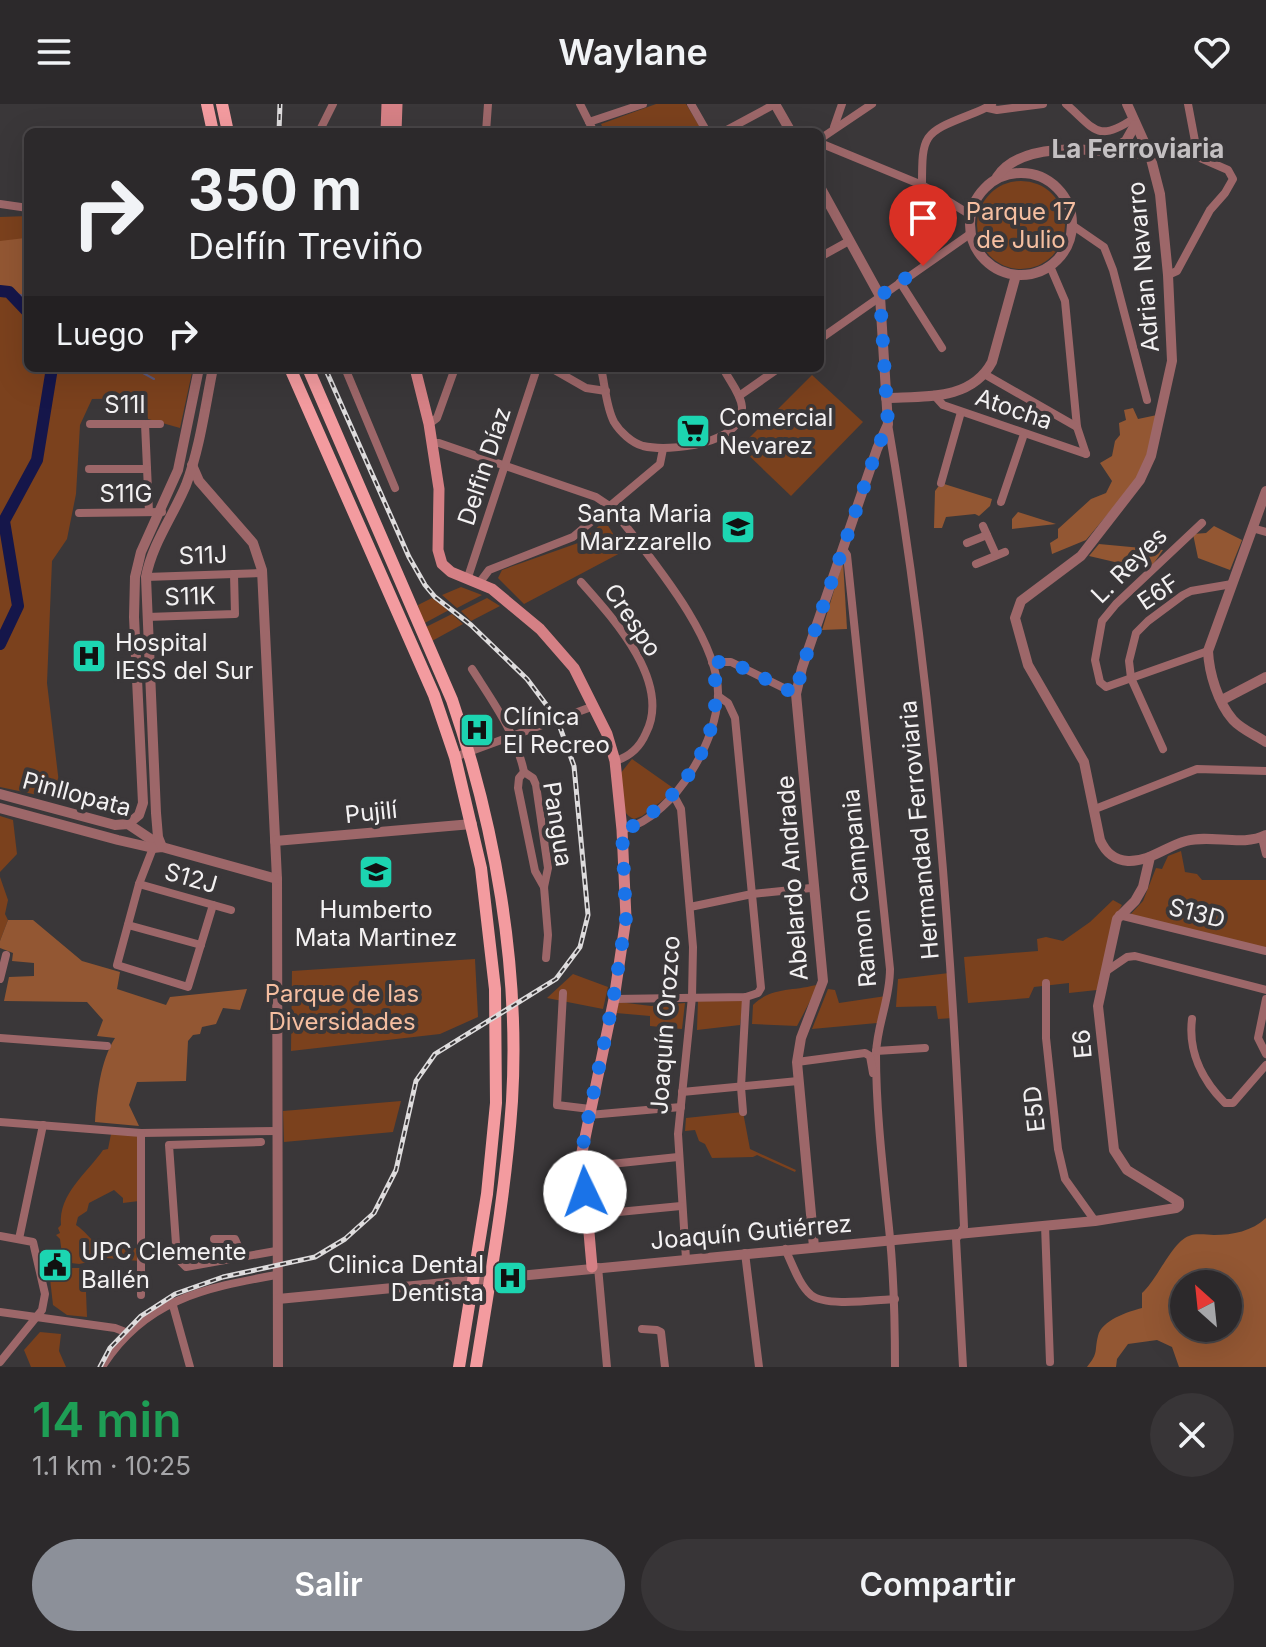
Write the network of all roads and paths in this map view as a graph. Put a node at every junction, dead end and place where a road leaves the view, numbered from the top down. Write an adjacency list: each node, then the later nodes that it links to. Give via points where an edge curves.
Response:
1 (207, 104): 20 (main road)
2 (222, 104): 21 (main road)
3 (333, 104): 22 (street)
4 (387, 104): 23 (main road)
5 (397, 104): 24 (main road)
6 (488, 104): 25 (street)
7 (580, 104): 18 (street)
8 (643, 104): 18 (street)
9 (691, 104): 27 (street)
10 (775, 104): 28 (street); 29 (street)
11 (842, 104): 30 (street)
12 (872, 104): 30 (street)
13 (1043, 104): 17 (street, via 997,110)
14 (1066, 104): 19 (street, via 1102,133)
15 (1127, 104): 19 (street, Adrian Navarro)
16 (1188, 104): 49 (street, via 1198,157 1228,170 1233,179 1177,271)
17 (990, 106): 38 (street, via 929,135 923,149)
18 (589, 122): 26 (street)
19 (1134, 122): 33 (street, via 1126,141); 35 (street, Adrian Navarro)
20 (212, 128)
21 (227, 128)
22 (321, 128)
23 (386, 128)
24 (396, 128)
25 (486, 128)
26 (592, 128)
27 (705, 128)
28 (730, 128)
29 (789, 128)
30 (834, 128): 31 (street)
31 (824, 137)
32 (824, 143): 38 (street)
33 (1109, 151): 34 (street); 35 (street)
34 (1028, 154): 36 (street, via 1022,165); 37 (street)
35 (1150, 155): 49 (street, Adrian Navarro, via 1160,194)
36 (1026, 174): 37 (street); 43 (street, via 1038,176 1063,195)
37 (996, 178): 42 (street)
38 (922, 185): 42 (street)
39 (824, 194): 45 (street, Hermandad Ferroviaria)
40 (0, 204): 41 (street)
41 (24, 207)
42 (969, 214): 44 (street)
43 (1072, 225): 47 (street, via 1064,252); 71 (street, via 1104,247)
44 (970, 234): 48 (street, via 978,254 995,269); 50 (street)
45 (849, 241): 46 (street); 51 (street, Hermandad Ferroviaria)
46 (824, 255)
47 (1050, 266): 48 (street); 78 (street, via 1065,301)
48 (1016, 275): 66 (street)
49 (1168, 275): 131 (street, Adrian Navarro, via 1172,361 1151,456 1140,480 1079,553 1021,601 1015,618 1028,665 1084,762)
50 (900, 282): 51 (street); 53 (street)
51 (880, 296): 52 (street); 70 (street, Hermandad Ferroviaria)
52 (824, 336)
53 (942, 348)
54 (198, 372): 94 (street, via 178,470)
55 (212, 372): 82 (street)
56 (292, 372): 124 (main road, via 420,660)
57 (310, 372): 123 (main road, via 430,646)
58 (347, 372): 88 (street)
59 (416, 372): 76 (main road)
60 (454, 372): 76 (street, via 437,418)
61 (536, 372): 84 (street, Delfin Díaz)
62 (558, 372): 67 (street, via 586,388)
63 (602, 372): 67 (street)
64 (725, 372): 69 (street)
65 (773, 372): 69 (street)
66 (986, 375): 68 (street, via 964,389); 78 (street)
67 (606, 391): 81 (street, via 614,422 625,435 640,445)
68 (934, 395): 70 (street); 72 (street, Atocha)
69 (739, 396): 81 (street, via 742,410 727,435)
70 (886, 398): 77 (street, Hermandad Ferroviaria)
71 (1147, 400)
72 (961, 412): 79 (street, Atocha); 87 (street)
73 (90, 424): 74 (street, S11I)
74 (145, 424): 75 (street, S11I); 86 (street)
75 (160, 424)
76 (429, 424): 80 (main road)
77 (888, 424): 101 (street, Hermandad Ferroviaria); 193 (street, Hermandad Ferroviaria, via 911,556 947,910 963,1197)
78 (1077, 427): 79 (street, Atocha, via 1086,454)
79 (1024, 434): 92 (street)
80 (431, 443): 84 (street); 106 (main road, via 439,489 439,557 446,569)
81 (663, 449): 93 (street, via 660,464)
82 (196, 451): 83 (street); 89 (street)
83 (192, 465): 89 (street); 91 (street)
84 (506, 466): 93 (street); 106 (street, Delfin Díaz)
85 (89, 469): 86 (street)
86 (147, 469): 94 (street)
87 (941, 483)
88 (395, 488)
89 (208, 490): 91 (street); 103 (street, via 253,543)
90 (1266, 491): 98 (street)
91 (180, 497): 96 (street)
92 (1001, 502)
93 (611, 507): 107 (street, via 573,537 489,570); 112 (street, via 677,595)
94 (154, 512): 95 (street, S11G); 96 (street, S11G); 133 (street, via 135,577 143,803)
95 (79, 513)
96 (171, 516): 105 (street)
97 (1202, 523): 115 (street, L. Reyes, via 1102,621 1095,660 1100,682 1106,687)
98 (1252, 528): 99 (street); 109 (street)
99 (1266, 532)
100 (967, 543): 102 (street, via 985,530 1000,554)
101 (843, 549): 116 (street, Hermandad Ferroviaria); 170 (street, Ramon Campania, via 890,969)
102 (976, 564)
103 (263, 573): 104 (street, S11J); 139 (street)
104 (234, 574): 105 (street, S11J); 110 (street, S11K, via 235,614)
105 (146, 577): 110 (street)
106 (468, 577): 107 (main road)
107 (480, 582): 119 (main road, via 540,629 574,668)
108 (581, 582): 125 (street, Crespo, via 626,637 651,689 651,719 644,738)
109 (1232, 584): 111 (street); 115 (street, E6F, via 1191,591 1148,621 1130,646)
110 (147, 617): 132 (street)
111 (1208, 651): 115 (street); 118 (street)
112 (712, 662): 116 (street, via 731,662); 117 (street)
113 (472, 669): 120 (street, Pangua)
114 (1266, 677): 118 (street)
115 (1131, 678): 122 (street, E6F)
116 (796, 694): 172 (street, Abelardo Andrade, via 823,981)
117 (718, 696): 129 (street, via 703,751); 147 (street, via 735,718)
118 (1222, 700): 121 (street, via 1235,722)
119 (594, 706): 120 (street); 125 (main road)
120 (513, 736): 123 (street); 127 (street, Pangua)
121 (1266, 742)
122 (1163, 749)
123 (470, 752): 124 (street); 206 (main road, via 503,916 512,1034 505,1176)
124 (455, 757): 134 (main road)
125 (615, 761): 135 (main road)
126 (1266, 771): 131 (street, via 1197,769)
127 (524, 772): 145 (street, Pangua, via 518,788 535,871); 145 (street, Pangua, via 536,785 548,868)
128 (0, 794): 133 (street, Pinllopata)
129 (674, 796): 135 (street); 149 (street, Joaquín Orozco, via 681,809)
130 (0, 808): 138 (street, Pinllopata)
131 (1095, 809): 142 (street, Adrian Navarro, via 1100,840 1114,858)
132 (156, 813): 136 (street); 140 (street)
133 (128, 824): 136 (street, Pinllopata)
134 (472, 824): 139 (street, Pujilí); 207 (main road, via 487,902 496,1011 493,1149)
135 (622, 830): 164 (main road, via 626,918)
136 (143, 834): 138 (street, Pinllopata); 140 (street, Pinllopata)
137 (1264, 836): 141 (street); 142 (street, Adrian Navarro, via 1187,841)
138 (118, 840): 140 (street, Pinllopata)
139 (275, 841): 143 (street)
140 (158, 848): 143 (street, Pinllopata); 144 (street)
141 (1266, 854)
142 (1150, 857): 151 (street, E6, via 1143,887)
143 (277, 879): 183 (street)
144 (139, 884): 148 (street, S12J); 152 (street)
145 (544, 887): 156 (street, Pangua)
146 (811, 888): 147 (street)
147 (752, 894): 149 (street); 163 (street, via 761,988)
148 (213, 905): 150 (street, S12J); 153 (street)
149 (690, 907): 162 (street, Joaquín Orozco)
150 (231, 910)
151 (1119, 915): 154 (street, S13D); 157 (street, E6)
152 (128, 925): 153 (street); 153 (street, via 117,965 188,987)
153 (201, 945)
154 (1266, 951)
155 (6, 955): 158 (street)
156 (546, 958)
157 (1105, 972): 160 (street, via 1135,956); 189 (street, E6, via 1098,1006 1114,1150 1127,1170)
158 (0, 979)
159 (1046, 983): 191 (street, E5D, via 1058,1149 1065,1179)
160 (1266, 990)
161 (563, 993): 179 (street, via 557,1105)
162 (692, 997): 163 (street); 164 (street); 177 (street, Joaquín Orozco)
163 (746, 997): 176 (street)
164 (614, 999): 179 (main road)
165 (1266, 999): 171 (street, via 1258,1038)
166 (1192, 1019): 173 (street, via 1198,1068 1222,1101 1233,1103)
167 (0, 1038): 168 (street)
168 (107, 1046)
169 (925, 1048): 170 (street)
170 (876, 1051): 175 (street, Ramon Campania)
171 (1266, 1054)
172 (797, 1062): 174 (street, Abelardo Andrade); 175 (street, via 865,1053)
173 (1266, 1065)
174 (798, 1081): 176 (street); 198 (street, Abelardo Andrade)
175 (877, 1081): 197 (street, Ramon Campania)
176 (741, 1087): 177 (street); 180 (street)
177 (682, 1092): 178 (street, Joaquín Orozco)
178 (681, 1107): 179 (street); 186 (street, Joaquín Orozco)
179 (590, 1112): 187 (main road)
180 (743, 1112)
181 (0, 1122): 182 (street)
182 (43, 1125): 184 (street); 195 (street)
183 (276, 1131): 184 (street); 200 (street)
184 (141, 1133): 208 (street)
185 (261, 1142): 202 (street, via 167,1148 180,1263 186,1267)
186 (678, 1157): 187 (street); 188 (street, Joaquín Orozco)
187 (582, 1167): 190 (main road)
188 (681, 1206): 190 (street); 203 (street, Joaquín Orozco)
189 (1179, 1206): 191 (street, Joaquín Gutiérrez)
190 (587, 1215): 204 (main road)
191 (1095, 1221): 192 (street, Joaquín Gutiérrez)
192 (1045, 1225): 193 (street, Joaquín Gutiérrez); 217 (street)
193 (960, 1233): 197 (street, Joaquín Gutiérrez); 227 (street, via 956,1239)
194 (0, 1236): 195 (street)
195 (19, 1239): 213 (street, via 33,1242 45,1294)
196 (214, 1239): 202 (street, via 235,1239)
197 (890, 1240): 198 (street, Joaquín Gutiérrez); 210 (street, Ramon Campania)
198 (814, 1247): 199 (street, Joaquín Gutiérrez)
199 (785, 1249): 201 (street, Joaquín Gutiérrez); 210 (street, via 813,1297 825,1302)
200 (276, 1251): 202 (street); 205 (street)
201 (745, 1253): 203 (street, Joaquín Gutiérrez); 225 (street)
202 (243, 1257)
203 (686, 1259): 204 (street, Joaquín Gutiérrez)
204 (595, 1267): 206 (street, Joaquín Gutiérrez); 223 (street)
205 (276, 1275): 209 (street); 211 (street, via 203,1289)
206 (489, 1279): 207 (street, Joaquín Gutiérrez); 222 (main road)
207 (473, 1280): 209 (street, Joaquín Gutiérrez); 221 (main road)
208 (141, 1295)
209 (278, 1299): 220 (street)
210 (895, 1299): 226 (street, Ramon Campania)
211 (172, 1302): 215 (street); 219 (street)
212 (0, 1312): 213 (street)
213 (39, 1317): 215 (street); 216 (street)
214 (642, 1329): 224 (street, via 661,1332)
215 (128, 1333): 218 (street)
216 (0, 1362)
217 (1050, 1362)
218 (102, 1367)
219 (190, 1367)
220 (278, 1367)
221 (459, 1367)
222 (476, 1367)
223 (607, 1367)
224 (665, 1367)
225 (759, 1367)
226 (895, 1367)
227 (963, 1367)

